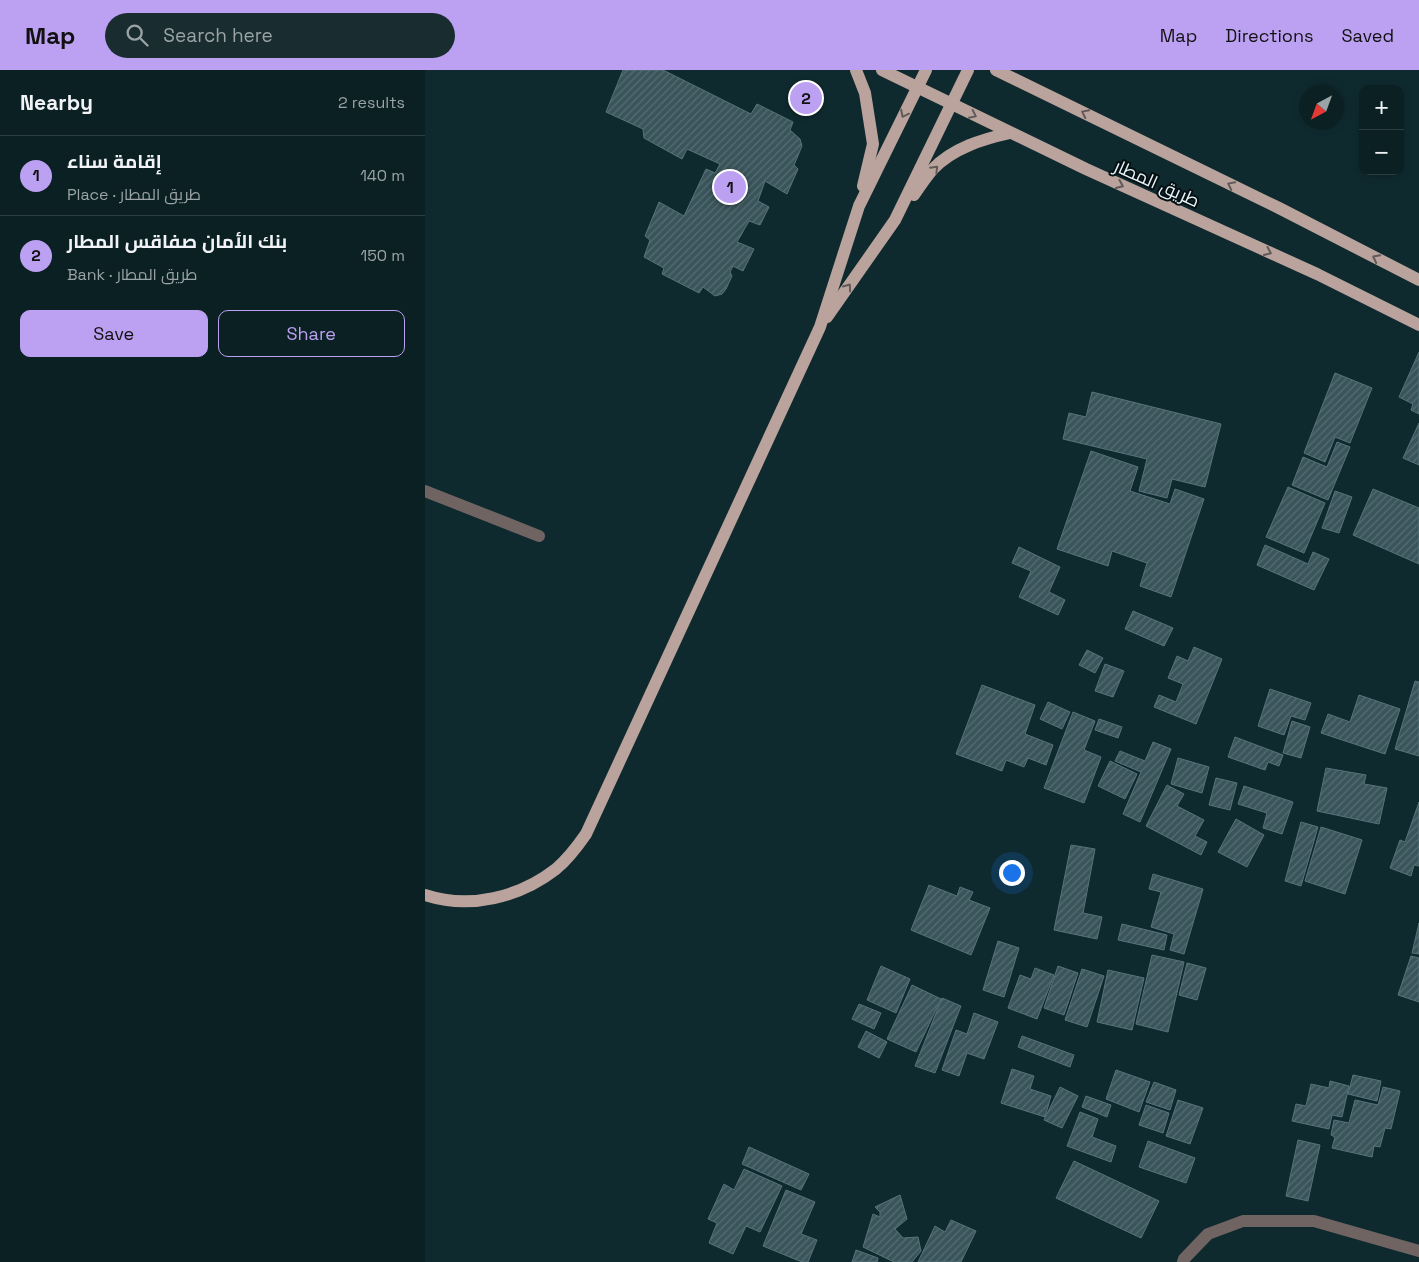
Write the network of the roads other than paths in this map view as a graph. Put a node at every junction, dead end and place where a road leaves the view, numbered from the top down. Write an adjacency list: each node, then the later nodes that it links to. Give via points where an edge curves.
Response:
1 (856, 70): 9 (main road, via 865,93 873,144)
2 (882, 70): 6 (main road, طريق المطار)
3 (926, 70): 6 (main road)
4 (968, 70): 7 (main road)
5 (996, 70): 11 (main road, طريق المطار, one-way to 5)
6 (917, 88): 7 (main road, طريق المطار); 9 (main road, one-way to 9)
7 (953, 105): 8 (main road, طريق المطار, one-way to 8); 10 (main road)
8 (1010, 133): 10 (main road, one-way to 8, via 934,169 951,155 976,143); 12 (main road, طريق المطار, one-way to 12, via 1317,274)
9 (859, 206): 13 (main road)
10 (895, 220): 13 (main road, one-way to 10)
11 (1419, 280)
12 (1419, 326)
13 (820, 327): 16 (main road, via 587,834 557,868 518,891 474,901 451,901)
14 (425, 491): 15 (street)
15 (539, 536)
16 (425, 895)
17 (1419, 1251): 18 (street, via 1314,1221 1243,1221 1208,1234)
18 (1183, 1262)

